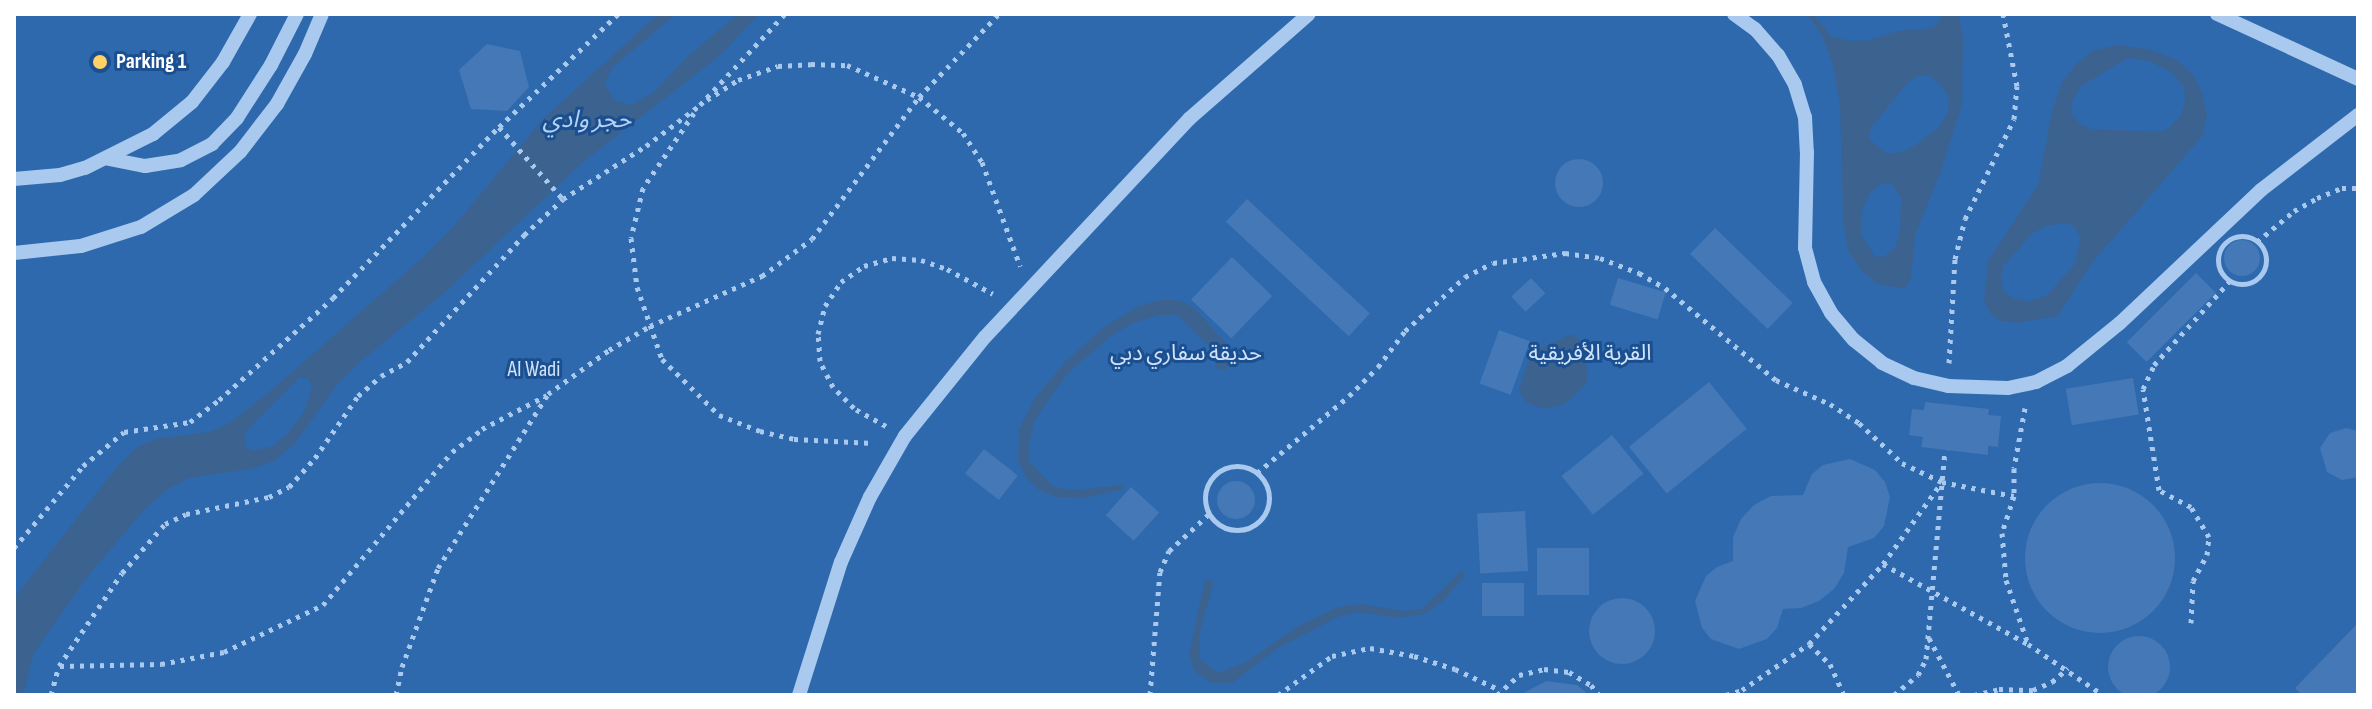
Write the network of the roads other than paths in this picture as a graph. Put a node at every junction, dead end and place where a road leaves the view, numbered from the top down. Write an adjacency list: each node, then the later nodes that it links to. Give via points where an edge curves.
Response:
1 (250, 14): 9 (street, via 192,102 153,134)
2 (297, 14): 9 (street, via 245,105 212,144 181,160 145,166)
3 (322, 14): 11 (street, via 277,104 240,152 194,195 141,227 96,242)
4 (1309, 14): 12 (street, via 1189,119 1014,305 905,436 841,562)
5 (1734, 14): 8 (street, via 1778,55 1795,85 1805,117 1805,248 1814,282 1831,313 1882,363 1948,386 1978,390 2036,382 2067,366 2261,190)
6 (2217, 14): 7 (street)
7 (2358, 79)
8 (2358, 115)
9 (109, 159): 10 (street, via 60,175)
10 (14, 179)
11 (14, 253)
12 (799, 695)

